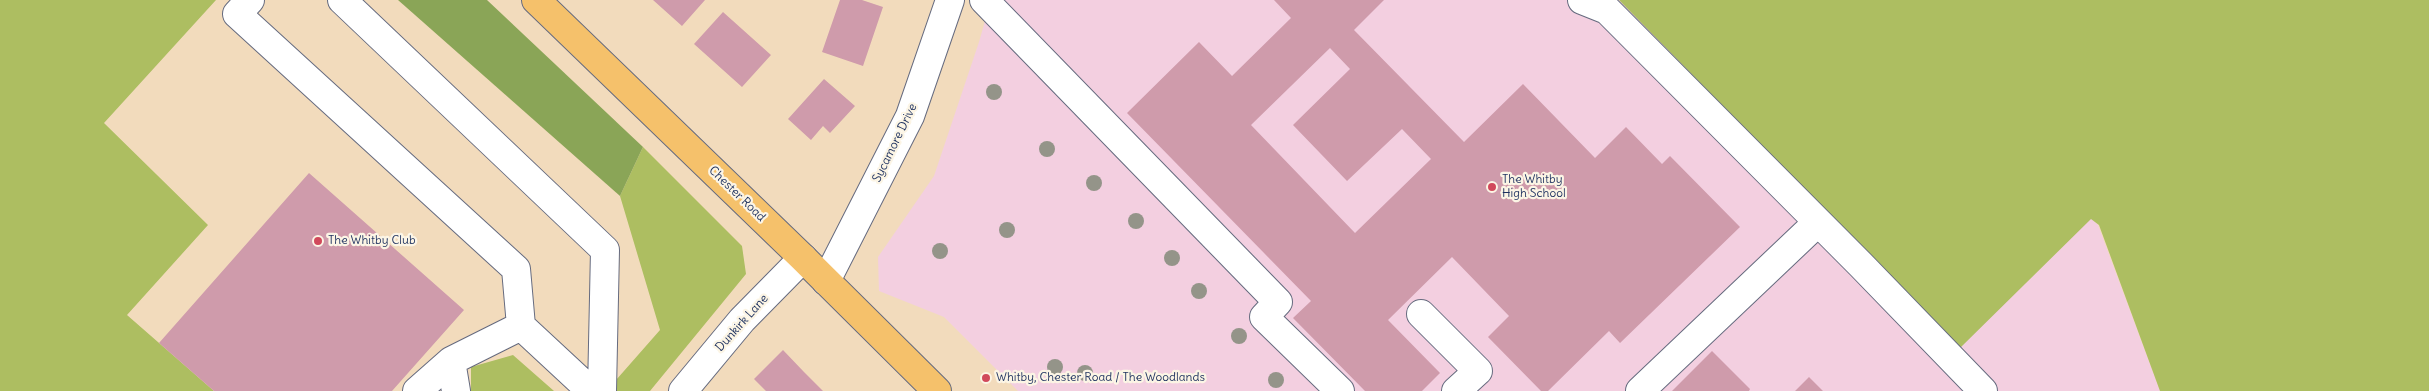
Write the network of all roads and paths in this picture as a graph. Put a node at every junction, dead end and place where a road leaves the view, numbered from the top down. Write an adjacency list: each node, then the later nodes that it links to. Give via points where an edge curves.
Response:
1 (250, 0): 11 (street, via 237,14 516,269)
2 (342, 0): 17 (street, via 605,250)
3 (536, 0): 8 (main road, Chester Road)
4 (950, 0): 9 (street, Sycamore Drive, via 910,116)
5 (984, 0): 19 (street, via 1278,302 1264,317)
6 (1582, 0): 7 (street, via 1607,10)
7 (1818, 222): 21 (street); 22 (street)
8 (803, 258): 9 (main road, Chester Road); 13 (street, Dunkirk Lane, via 742,320)
9 (826, 281): 18 (main road, Chester Road)
10 (1421, 314): 20 (street, via 1478,371)
11 (521, 326): 12 (street); 16 (street)
12 (451, 361): 14 (street); 15 (street)
13 (685, 390)
14 (417, 391)
15 (456, 391)
16 (591, 391)
17 (602, 391)
18 (937, 391)
19 (1340, 391)
20 (1456, 391)
21 (1640, 391)
22 (1982, 391)

